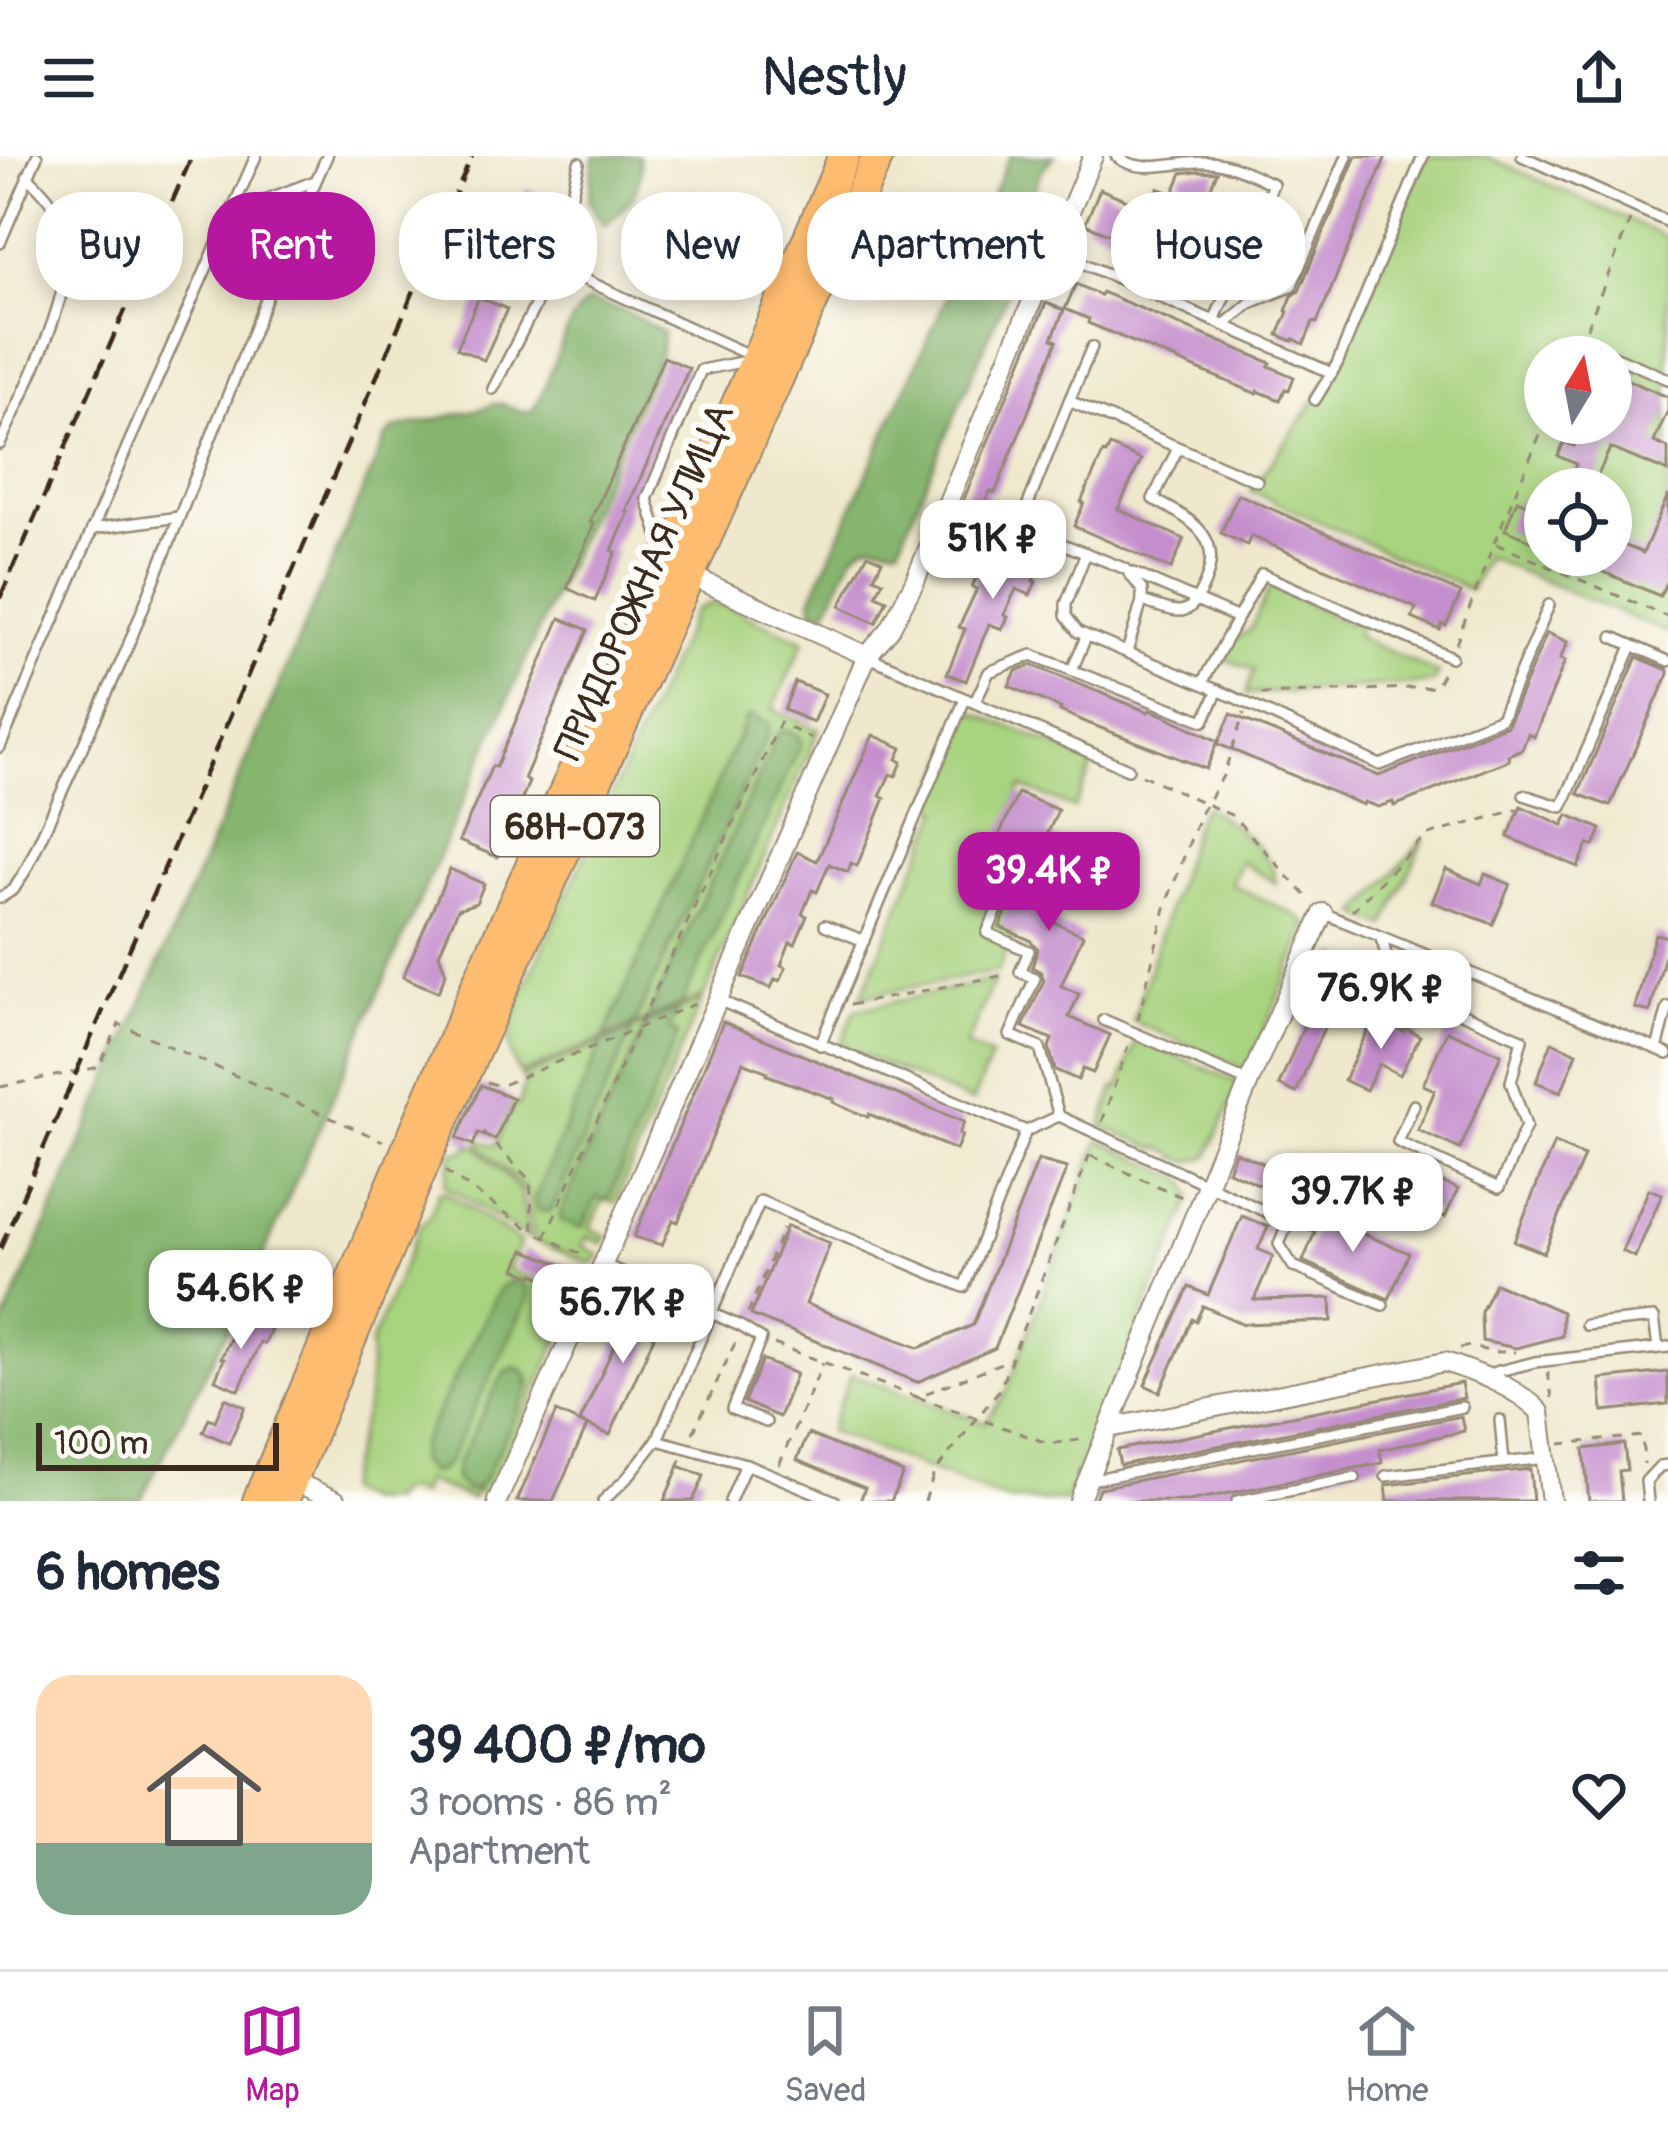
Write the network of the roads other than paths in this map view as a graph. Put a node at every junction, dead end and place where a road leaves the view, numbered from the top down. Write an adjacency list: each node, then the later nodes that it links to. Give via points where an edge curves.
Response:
1 (37, 156): 12 (lane)
2 (256, 156): 14 (lane)
3 (327, 156): 13 (lane)
4 (844, 156): 27 (main road, 68Н-073)
5 (878, 156): 41 (main road, ПРИДОРОЖНАЯ УЛИЦА / 68Н-073)
6 (1093, 156): 17 (street)
7 (1116, 156): 25 (lane, via 1147,166 1212,162 1273,184)
8 (1347, 156): 25 (lane, via 1291,287)
9 (1423, 156): 29 (lane)
10 (1522, 156): 18 (lane)
11 (579, 163): 16 (lane)
12 (27, 176): 19 (lane); 34 (lane, via 59,215 64,275)
13 (316, 180): 15 (lane); 37 (lane)
14 (240, 192)
15 (285, 192)
16 (572, 192)
17 (1078, 192)
18 (1668, 222)
19 (0, 243)
20 (1087, 265): 25 (lane)
21 (207, 266): 38 (lane)
22 (597, 285): 27 (lane)
23 (538, 300): 31 (lane)
24 (1032, 300): 50 (street, via 914,583)
25 (1219, 323): 29 (lane)
26 (1092, 347): 33 (lane)
27 (756, 358): 41 (main road, 68Н-073); 41 (lane, via 701,370 647,499)
28 (1632, 364): 30 (lane)
29 (1332, 373): 32 (lane)
30 (1668, 379)
31 (493, 389)
32 (1315, 400)
33 (1070, 401): 35 (lane); 39 (lane, via 1019,527)
34 (0, 444)
35 (1178, 448): 36 (lane); 42 (lane, via 1154,500 1192,519 1206,538 1210,572)
36 (1257, 481)
37 (179, 518): 38 (lane); 61 (lane, via 26,868)
38 (92, 530): 57 (lane)
39 (1086, 553): 40 (lane); 46 (lane, via 1066,616)
40 (1126, 569): 42 (lane); 43 (lane)
41 (679, 570): 50 (street); 95 (main road, ПРИДОРОЖНАЯ УЛИЦА / 68Н-073)
42 (1197, 598): 43 (lane, via 1180,611); 45 (lane)
43 (1142, 601): 49 (lane)
44 (1549, 605): 55 (lane, via 1501,718 1380,765)
45 (1238, 618): 51 (lane, via 1262,574); 54 (lane)
46 (1087, 637): 49 (lane); 53 (lane)
47 (1613, 637): 48 (lane)
48 (1632, 646): 52 (lane); 59 (lane, via 1562,807)
49 (1126, 652): 54 (lane)
50 (867, 656): 56 (lane); 66 (street)
51 (1451, 657)
52 (1668, 661)
53 (1072, 670): 55 (lane, via 1204,721); 56 (lane, via 1033,655 989,673)
54 (1202, 683): 55 (lane)
55 (1223, 693)
56 (970, 700): 58 (lane); 65 (lane)
57 (0, 747)
58 (1128, 770)
59 (1524, 795)
60 (1016, 867): 74 (lane, via 987,933 1029,951 1020,972 1035,978 1010,1035 1040,1048)
61 (0, 898)
62 (1323, 913): 64 (lane); 72 (street)
63 (825, 925): 65 (lane)
64 (1382, 938): 71 (lane); 73 (lane, via 1393,984 1522,1039 1511,1082 1526,1126 1499,1188 1398,1142)
65 (864, 941): 70 (lane)
66 (718, 1000): 70 (lane); 77 (street)
67 (1668, 1006): 69 (lane)
68 (1103, 1020): 72 (lane)
69 (1665, 1028): 71 (lane)
70 (820, 1046): 75 (lane)
71 (1662, 1052)
72 (1249, 1082): 76 (street)
73 (1414, 1105)
74 (1059, 1116): 75 (lane); 76 (lane)
75 (1026, 1131): 79 (lane, via 964,1287 760,1201)
76 (1208, 1184): 78 (lane, via 1288,1222 1280,1244 1294,1266); 86 (street)
77 (603, 1264): 79 (lane); 98 (street)
78 (1383, 1305)
79 (712, 1313): 85 (lane, via 761,1339 732,1408); 87 (lane)
80 (1586, 1325): 81 (lane, via 1654,1318)
81 (1663, 1348): 82 (lane)
82 (1482, 1376): 86 (street, via 1445,1361); 88 (street, via 1540,1412)
83 (1462, 1407): 94 (lane)
84 (1500, 1420): 89 (lane)
85 (766, 1422)
86 (1107, 1432): 94 (street)
87 (657, 1440): 90 (lane); 99 (lane)
88 (1546, 1458): 89 (lane); 104 (street)
89 (1504, 1463): 92 (lane)
90 (746, 1464): 100 (lane); 101 (lane)
91 (1668, 1466): 105 (lane, via 1646,1481)
92 (1386, 1475)
93 (1354, 1478): 103 (lane)
94 (1087, 1481): 102 (street)
95 (282, 1484): 96 (main road, 68Н-073); 97 (street)
96 (258, 1501)
97 (337, 1501)
98 (497, 1501)
99 (603, 1501)
100 (730, 1501)
101 (835, 1501)
102 (1079, 1501)
103 (1237, 1501)
104 (1551, 1501)
105 (1648, 1501)

